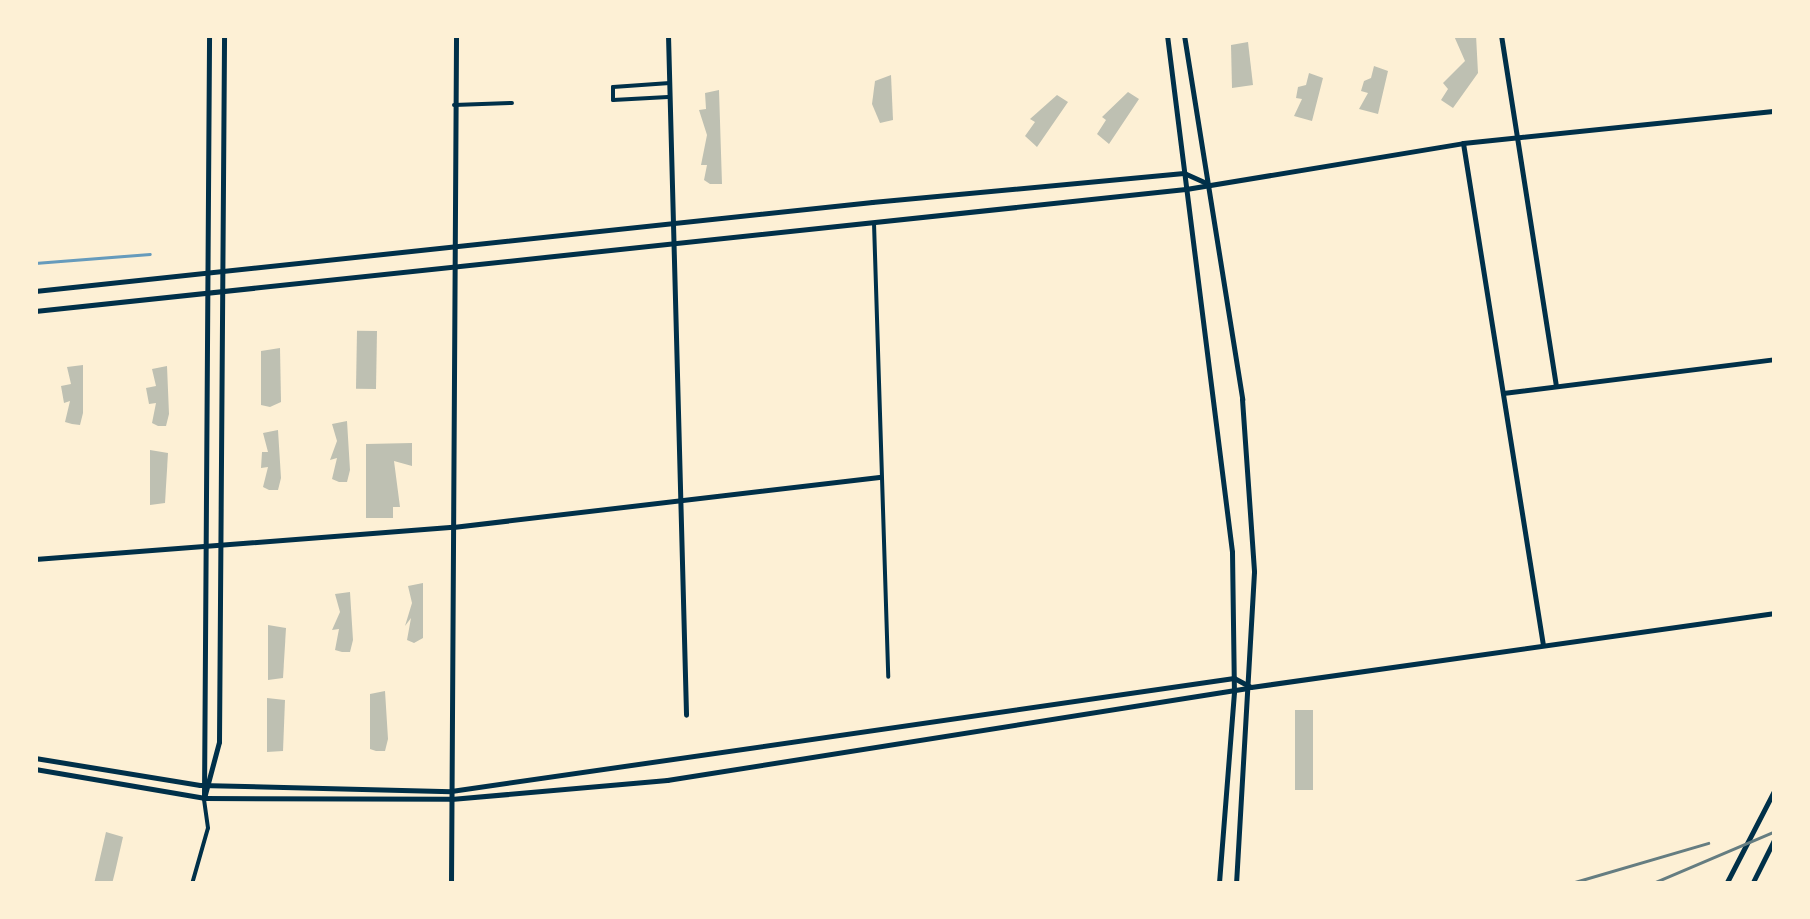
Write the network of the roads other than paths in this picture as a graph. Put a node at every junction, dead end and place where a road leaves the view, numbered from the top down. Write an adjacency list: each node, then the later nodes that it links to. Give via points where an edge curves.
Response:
1 (209, 35): 24 (street)
2 (224, 35): 23 (street)
3 (456, 35): 11 (street)
4 (668, 35): 8 (street)
5 (1167, 35): 15 (street)
6 (1184, 35): 16 (street)
7 (1502, 35): 13 (street)
8 (670, 84): 9 (street); 9 (street, via 612,86 613,100)
9 (670, 97): 18 (street)
10 (512, 103): 11 (street)
11 (454, 105): 21 (street)
12 (1775, 111): 13 (street)
13 (1519, 136): 14 (street); 30 (street)
14 (1463, 143): 16 (street); 31 (street)
15 (1184, 174): 16 (street); 17 (street); 18 (street)
16 (1204, 182): 17 (street); 42 (street, via 1242,400 1254,572)
17 (1186, 190): 19 (street); 41 (street, via 1221,433)
18 (674, 223): 20 (street); 21 (street)
19 (874, 223): 20 (street); 32 (street)
20 (675, 242): 22 (street); 33 (street)
21 (450, 249): 22 (street); 23 (street)
22 (454, 269): 26 (street); 34 (street)
23 (222, 274): 24 (street); 26 (street)
24 (206, 275): 25 (street); 27 (street)
25 (35, 291)
26 (222, 292): 27 (street); 35 (street)
27 (206, 293): 28 (street); 36 (street)
28 (35, 311)
29 (1775, 359): 30 (street)
30 (1556, 386): 31 (street)
31 (1503, 393): 39 (street)
32 (879, 477): 33 (street); 40 (street)
33 (678, 503): 34 (street); 44 (street)
34 (453, 527): 35 (street); 50 (street)
35 (220, 548): 36 (street); 48 (street, via 219,742)
36 (207, 550): 37 (street); 47 (street)
37 (35, 558)
38 (1775, 613): 39 (street)
39 (1542, 645): 42 (street)
40 (888, 677)
41 (1234, 678): 42 (street); 43 (street); 50 (street)
42 (1251, 687): 43 (street); 56 (street)
43 (1234, 692): 50 (street, via 668,780); 55 (street)
44 (686, 715)
45 (35, 758): 47 (street)
46 (35, 769): 51 (street)
47 (200, 785): 48 (street); 51 (street)
48 (212, 786): 50 (street); 51 (street)
49 (1775, 790): 57 (street)
50 (451, 795): 51 (street); 54 (street)
51 (204, 798): 53 (street, via 208,828)
52 (1775, 838): 58 (street)
53 (192, 884)
54 (450, 884)
55 (1219, 884)
56 (1236, 884)
57 (1726, 884)
58 (1752, 884)

